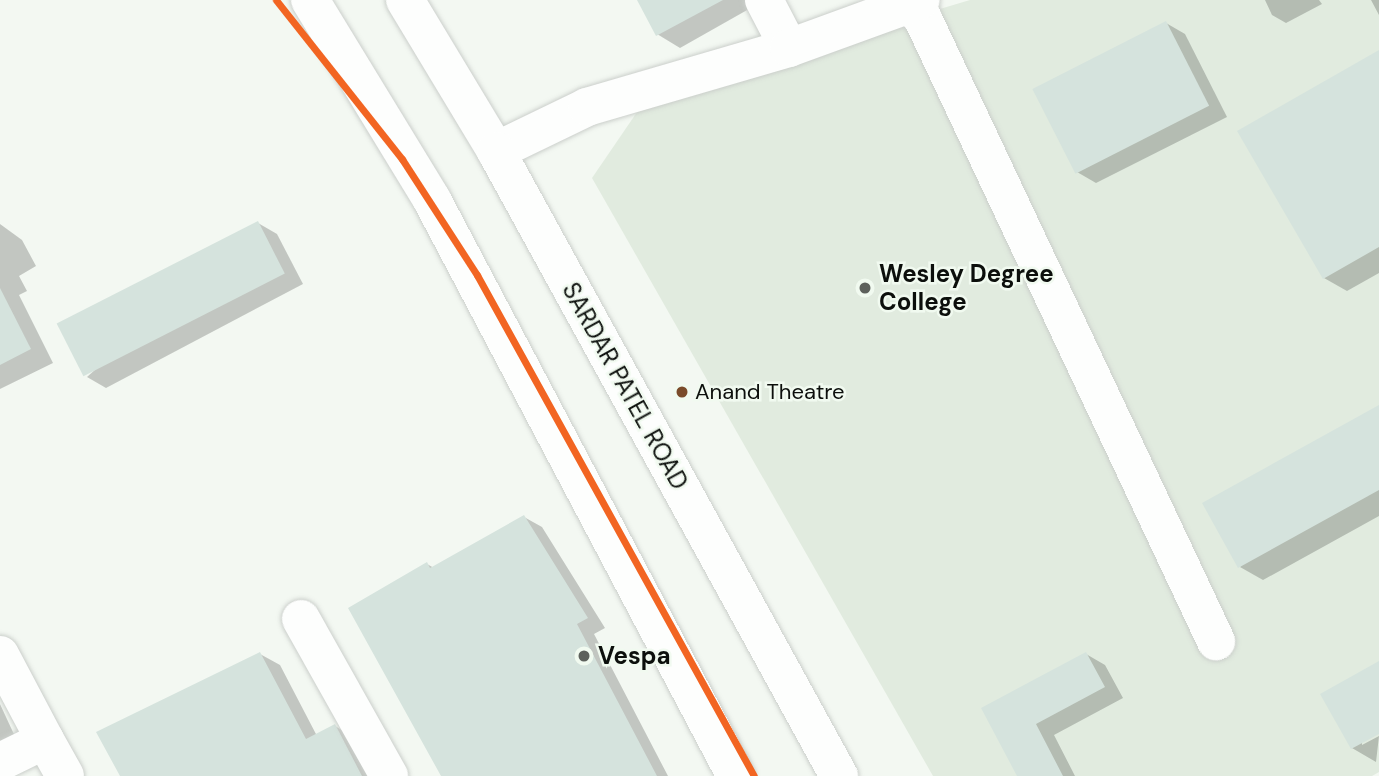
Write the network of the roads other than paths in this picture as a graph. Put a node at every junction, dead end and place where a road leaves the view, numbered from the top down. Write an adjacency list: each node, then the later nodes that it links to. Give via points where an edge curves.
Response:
1 (310, 0): 8 (main road)
2 (333, 0): 8 (main road)
3 (405, 0): 7 (main road, SARDAR PATEL ROAD)
4 (764, 0): 6 (main road)
5 (916, 2): 6 (main road); 10 (main road)
6 (789, 48): 7 (main road, via 587,107)
7 (496, 151): 17 (main road, SARDAR PATEL ROAD)
8 (432, 200): 14 (main road)
9 (301, 619): 16 (main road)
10 (1216, 641)
11 (0, 655): 12 (main road)
12 (46, 740): 13 (main road); 15 (main road)
13 (0, 762)
14 (728, 773)
15 (65, 776)
16 (389, 776)
17 (839, 776)

